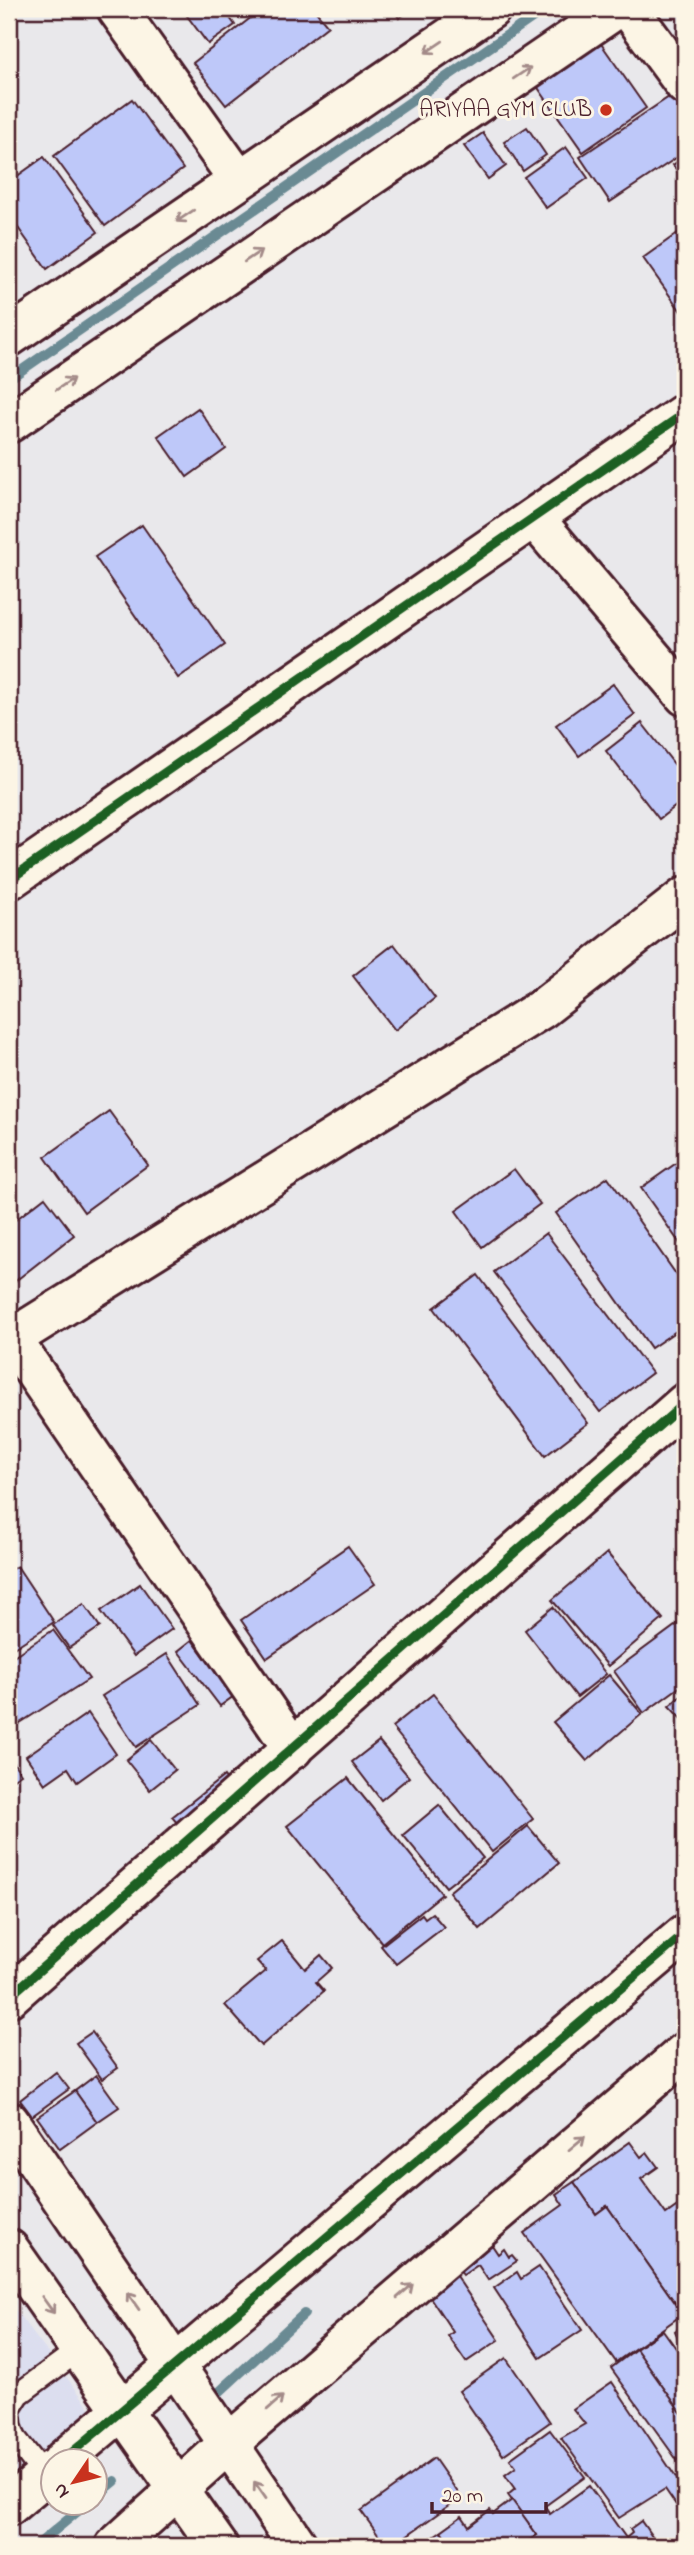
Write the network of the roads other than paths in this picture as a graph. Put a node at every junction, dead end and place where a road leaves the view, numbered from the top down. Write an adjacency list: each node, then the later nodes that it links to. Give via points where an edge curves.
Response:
1 (117, 9): 6 (street)
2 (491, 9): 6 (street, one-way to 6)
3 (616, 9): 9 (street, one-way to 3)
4 (629, 9): 5 (street)
5 (685, 85)
6 (238, 179): 7 (street, one-way to 7)
7 (9, 337)
8 (685, 413): 10 (street)
9 (9, 423)
10 (534, 518): 11 (street); 12 (street)
11 (685, 696)
12 (9, 880)
13 (685, 897): 14 (street, via 543,1008)
14 (10, 1337): 16 (street)
15 (685, 1403): 16 (street)
16 (293, 1749): 18 (street)
17 (685, 1934): 23 (street)
18 (9, 1997)
19 (685, 2052): 25 (street, one-way to 19)
20 (9, 2121): 23 (street, one-way to 20)
21 (9, 2249): 22 (street, one-way to 22)
22 (80, 2349): 24 (street); 27 (lane, via 19,2394 9,2410 15,2438)
23 (176, 2365): 24 (street); 25 (street)
24 (123, 2410): 26 (street); 29 (street)
25 (228, 2444): 29 (street); 33 (street, one-way to 25)
26 (81, 2446)
27 (38, 2456)
28 (38, 2482): 30 (street)
29 (179, 2490): 31 (street); 32 (street)
30 (9, 2506)
31 (115, 2546)
32 (218, 2546)
33 (298, 2546)

